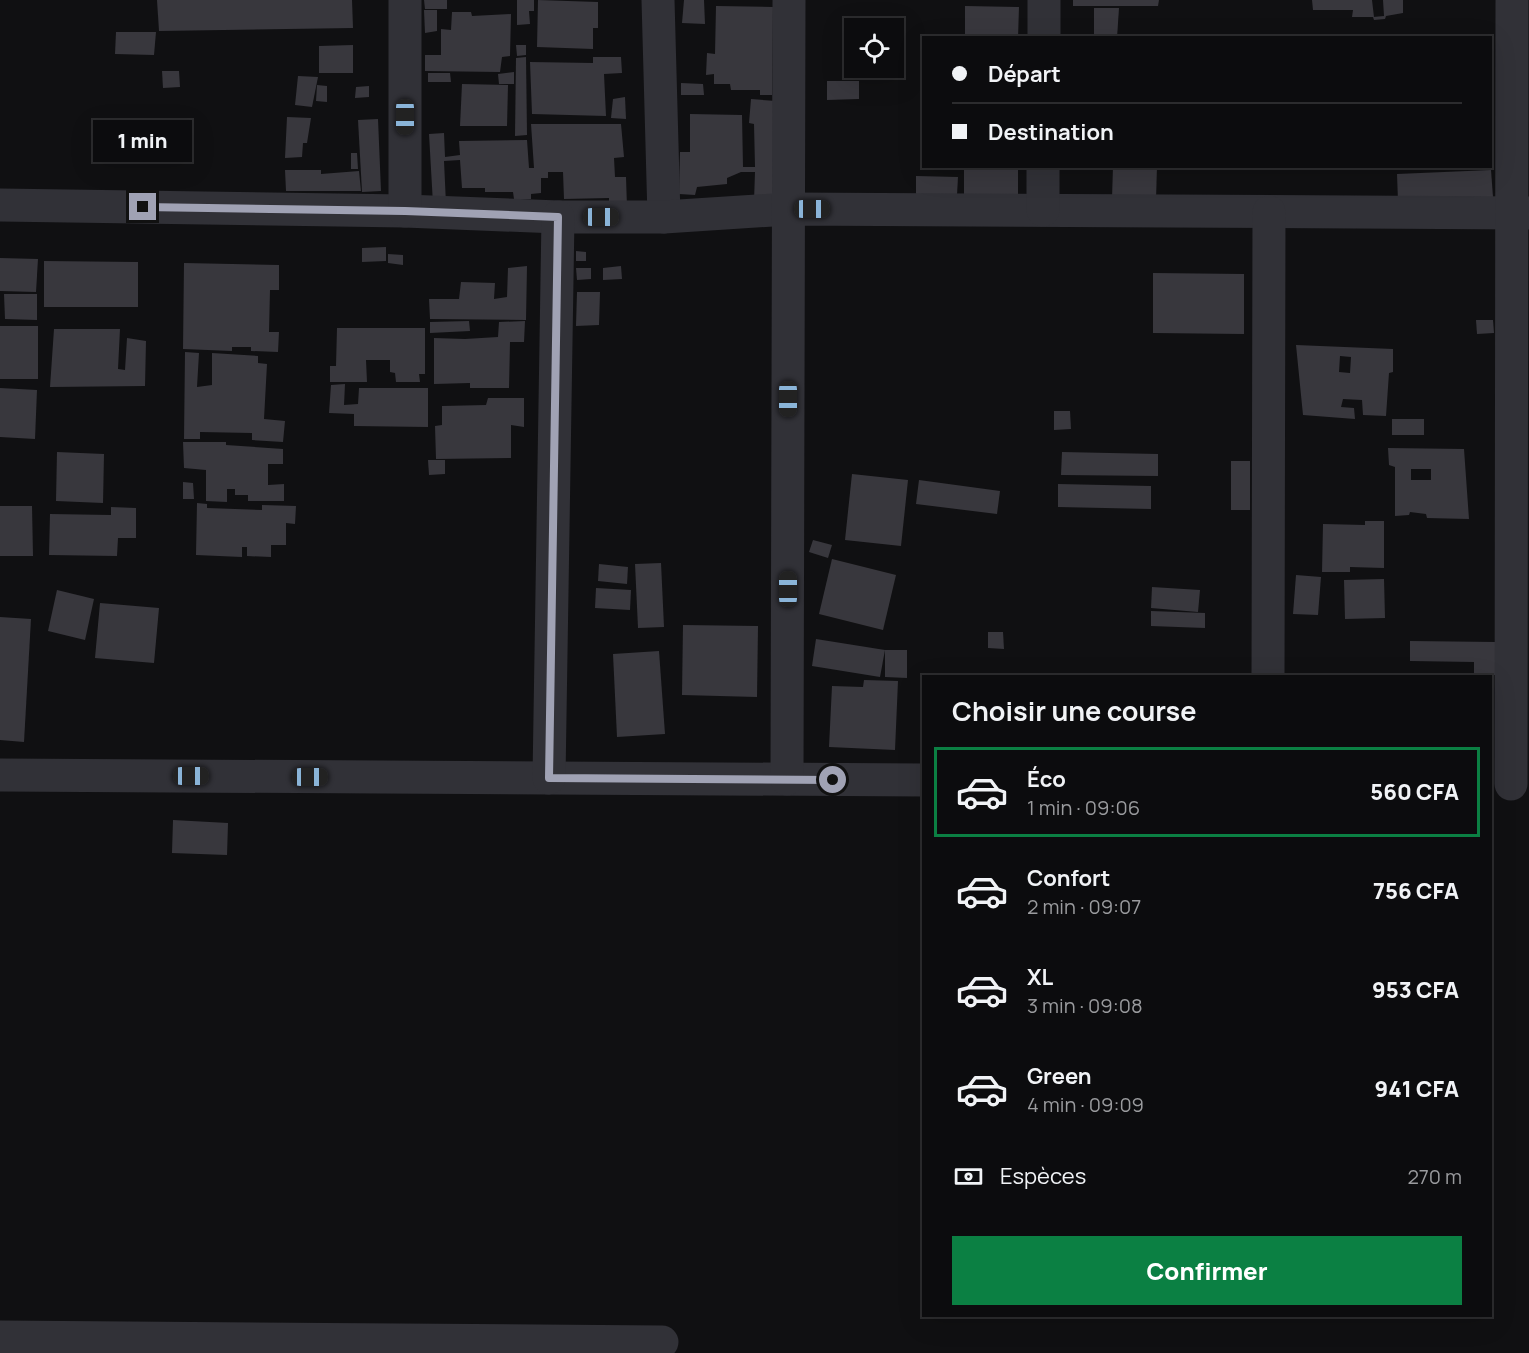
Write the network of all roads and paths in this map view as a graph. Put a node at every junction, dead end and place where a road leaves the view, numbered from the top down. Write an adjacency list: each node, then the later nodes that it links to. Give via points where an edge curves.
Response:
1 (405, 0): 11 (street)
2 (658, 0): 15 (street)
3 (789, 0): 9 (street)
4 (1044, 0): 6 (street)
5 (1512, 0): 13 (street)
6 (1044, 36)
7 (1043, 168): 10 (street)
8 (0, 205): 11 (street)
9 (788, 209): 10 (street); 15 (street); 19 (street)
10 (1043, 210): 12 (street)
11 (405, 211): 14 (street)
12 (1269, 212): 13 (street); 16 (street)
13 (1520, 213): 21 (street)
14 (558, 217): 15 (street); 18 (street)
15 (664, 217)
16 (1268, 675)
17 (0, 775): 18 (street)
18 (549, 778): 19 (street)
19 (787, 780): 20 (street)
20 (922, 780)
21 (1510, 784)
22 (0, 1337): 24 (street)
23 (662, 1342): 24 (street)
24 (280, 1346)

